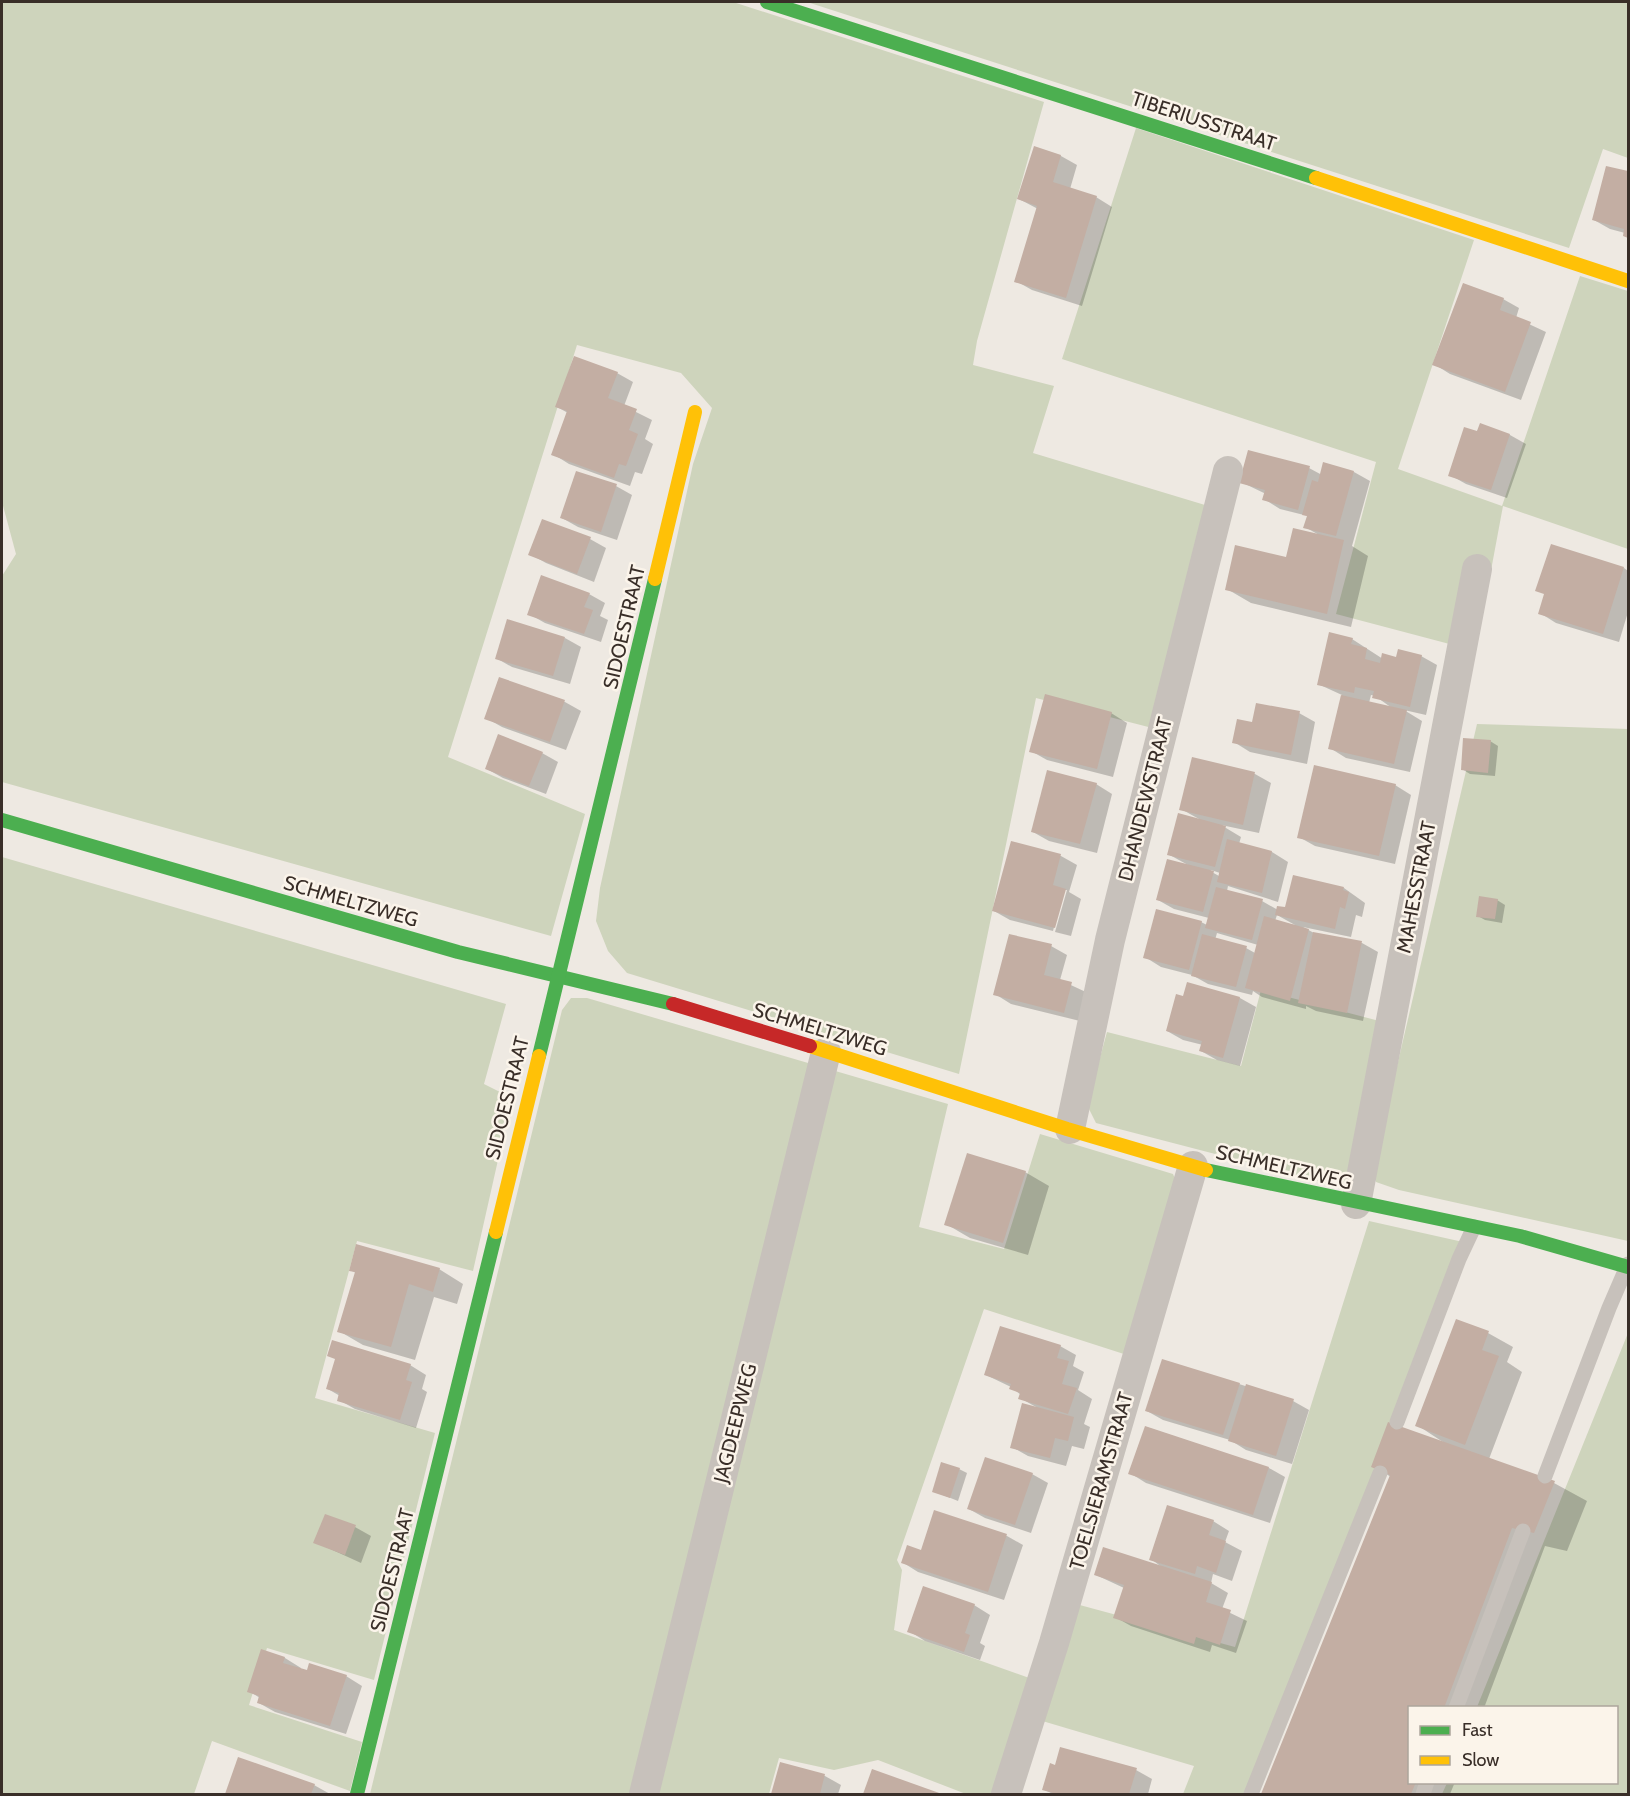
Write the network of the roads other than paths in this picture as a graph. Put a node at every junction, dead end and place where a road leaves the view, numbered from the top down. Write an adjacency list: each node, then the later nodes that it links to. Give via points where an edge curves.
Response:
1 (767, 2): 2 (street, TIBERIUSSTRAAT)
2 (1629, 281)
3 (695, 412): 7 (street, SIDOESTRAAT)
4 (1228, 471): 9 (street, DHANDEWSTRAAT, via 1110,940)
5 (1477, 569): 11 (street, MAHESSTRAAT)
6 (2, 820): 7 (street, SCHMELTZWEG, via 462,953)
7 (557, 974): 8 (street, SCHMELTZWEG, via 694,1010); 19 (street, SIDOESTRAAT)
8 (826, 1052): 9 (street, SCHMELTZWEG); 20 (street, JAGDEEPWEG)
9 (1070, 1129): 10 (street, SCHMELTZWEG)
10 (1193, 1166): 11 (street, SCHMELTZWEG); 21 (street, TOELSIERAMSTRAAT)
11 (1356, 1204): 12 (street, SCHMELTZWEG)
12 (1474, 1227): 13 (street, SCHMELTZWEG, via 1572,1248); 14 (lane)
13 (1628, 1266): 16 (lane)
14 (1397, 1422)
15 (1380, 1473): 22 (lane)
16 (1545, 1476)
17 (1523, 1531): 18 (lane)
18 (1456, 1706)
19 (357, 1794)
20 (644, 1794)
21 (1006, 1794)
22 (1251, 1794)

